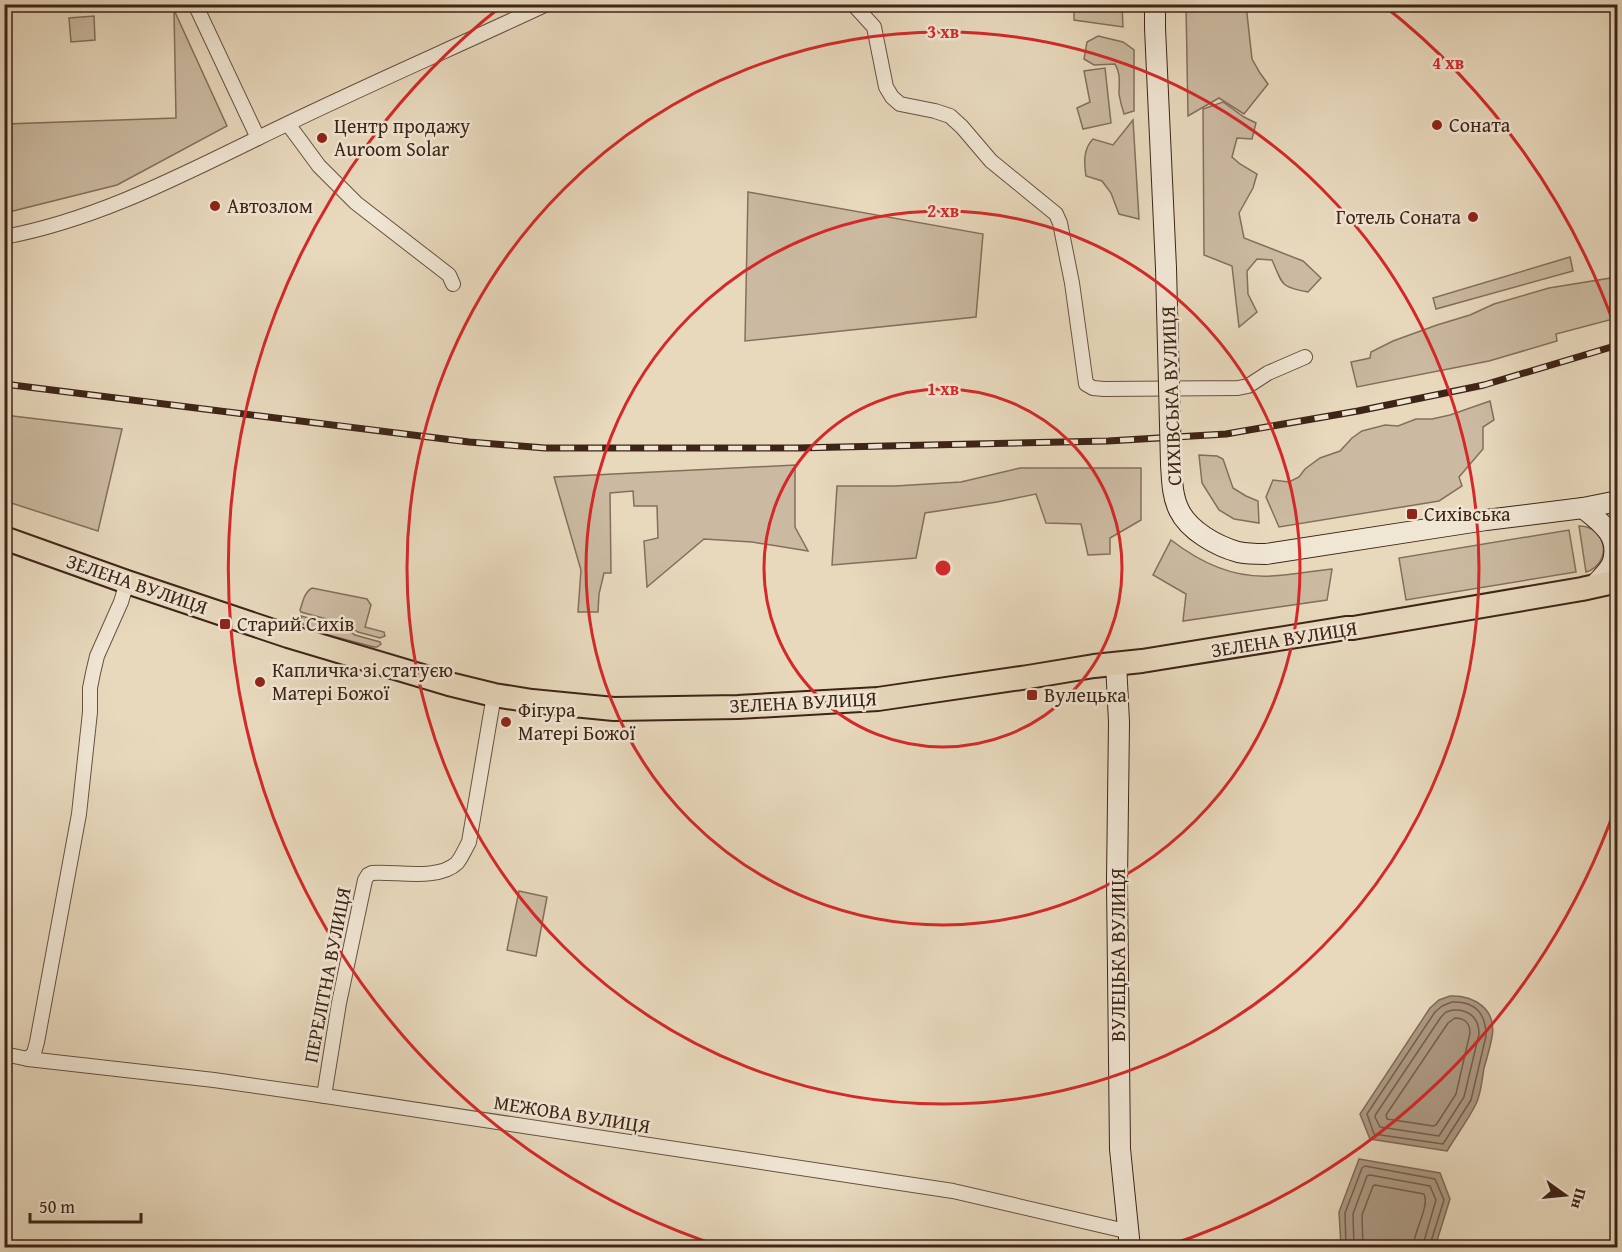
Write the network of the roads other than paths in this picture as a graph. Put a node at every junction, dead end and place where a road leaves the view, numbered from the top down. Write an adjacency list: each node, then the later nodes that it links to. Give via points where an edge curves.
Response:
1 (195, 4): 6 (street)
2 (547, 4): 5 (street)
3 (853, 4): 9 (street, via 874,27 886,87 892,97 900,104 950,116 991,161 1056,214 1072,283 1086,384 1104,389 1238,388)
4 (1155, 4): 11 (main road, СИХІВСЬКА ВУЛИЦЯ, bridge, via 1171,464 1179,510 1190,525 1213,542 1240,552 1266,554)
5 (288, 124): 6 (street); 8 (street, via 319,166 356,203 449,275)
6 (258, 138): 7 (street, via 109,207)
7 (4, 237)
8 (453, 284)
9 (1305, 357)
10 (1617, 501): 11 (main road, СИХІВСЬКА ВУЛИЦЯ)
11 (1583, 508): 15 (main road, via 1606,525 1617,544 1615,559)
12 (4, 538): 14 (main road, ЗЕЛЕНА ВУЛИЦЯ)
13 (1617, 581): 15 (main road, ЗЕЛЕНА ВУЛИЦЯ)
14 (127, 582): 17 (main road, ЗЕЛЕНА ВУЛИЦЯ, via 288,636); 19 (street, via 93,673 79,814 38,1035 34,1053)
15 (1594, 586): 16 (main road, ЗЕЛЕНА ВУЛИЦЯ, via 1353,628)
16 (1116, 663): 17 (main road, ЗЕЛЕНА ВУЛИЦЯ, via 878,699 808,704 614,709); 21 (main road, ВУЛЕЦЬКА ВУЛИЦЯ, via 1120,1149)
17 (494, 695): 20 (street, ПЕРЕЛІТНА ВУЛИЦЯ, via 469,842 462,857 439,872 372,873 365,880)
18 (4, 1054): 19 (street, МЕЖОВА ВУЛИЦЯ)
19 (28, 1059): 20 (street, МЕЖОВА ВУЛИЦЯ)
20 (324, 1096): 21 (street, МЕЖОВА ВУЛИЦЯ, via 953,1191)
21 (1130, 1240)

